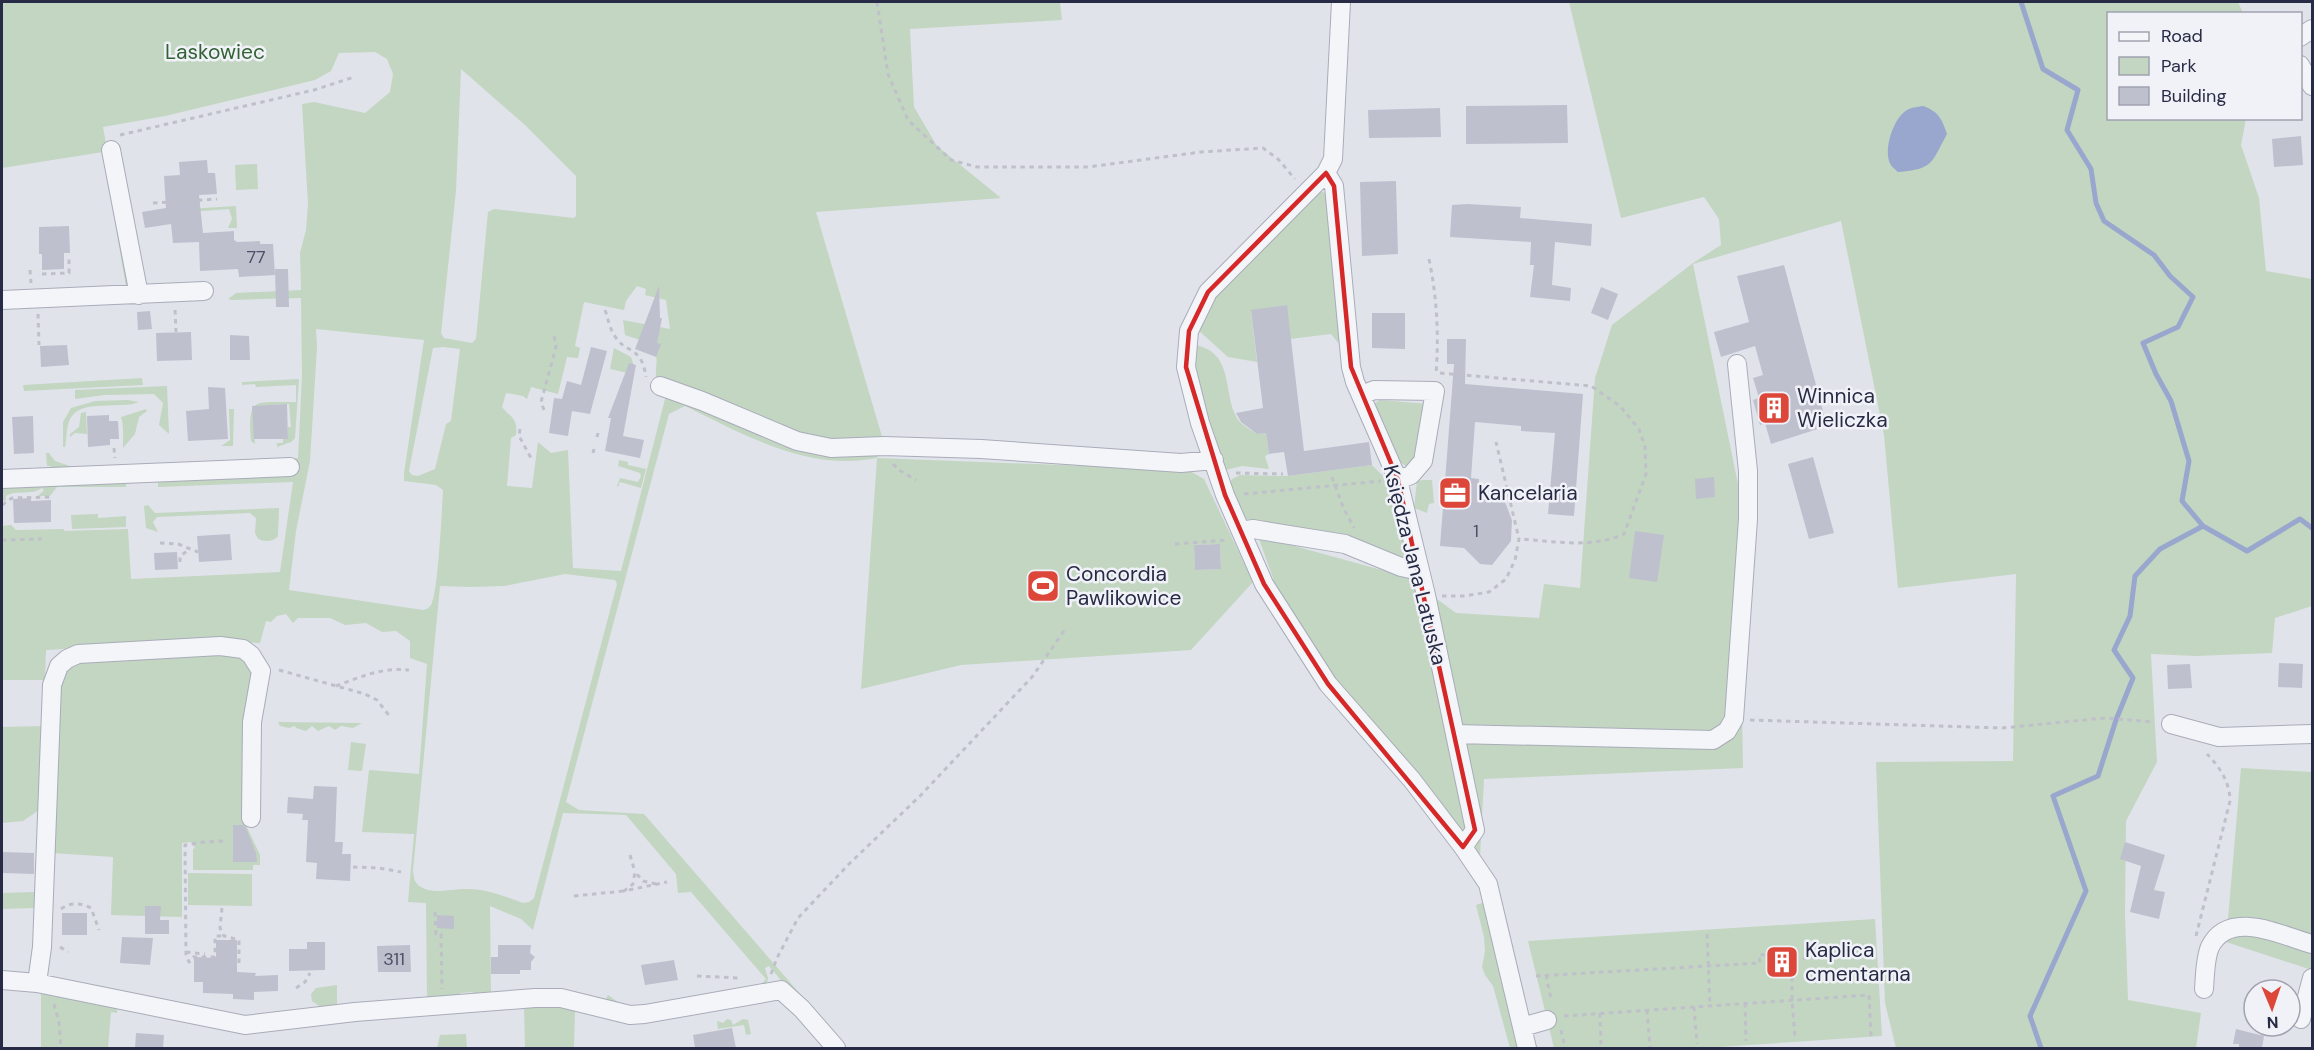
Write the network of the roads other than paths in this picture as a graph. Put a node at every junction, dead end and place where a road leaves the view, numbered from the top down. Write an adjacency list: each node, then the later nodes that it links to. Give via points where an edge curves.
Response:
1 (1341, 2): 5 (street, via 1333,159)
2 (2302, 68): 3 (street)
3 (2313, 86)
4 (111, 150): 7 (street)
5 (1326, 172): 11 (street, Księdza Jana Latuska, via 1334,186 1352,367); 12 (street, via 1208,292 1189,331 1186,367)
6 (204, 291): 7 (street)
7 (139, 295): 8 (street)
8 (2, 300)
9 (1737, 364): 19 (street, via 1748,471 1748,519 1734,719 1727,731 1713,740)
10 (655, 385): 12 (street, via 814,446 981,449 1181,463)
11 (1362, 395): 15 (street, Księdza Jana Latuska); 15 (street, via 1436,382 1424,461 1412,475)
12 (1214, 460): 16 (street)
13 (290, 467): 14 (street)
14 (2, 479)
15 (1398, 480): 17 (street, Księdza Jana Latuska)
16 (1241, 531): 17 (street, via 1345,544); 22 (street, via 1264,584 1328,684 1412,780)
17 (1420, 571): 19 (street, Księdza Jana Latuska)
18 (2171, 724): 20 (street, via 2219,737)
19 (1455, 734): 22 (street, Księdza Jana Latuska, via 1474,830)
20 (2313, 734)
21 (251, 818): 26 (street, via 252,722 261,671 251,655 243,649 220,646 78,654 67,659 59,666 52,685 42,947)
22 (1463, 847): 30 (street, via 1488,884)
23 (2313, 944): 27 (street, via 2246,925 2235,926 2215,939 2209,949)
24 (2313, 978): 28 (street)
25 (2, 980): 26 (street)
26 (37, 983): 31 (street, via 245,1025 535,998 561,998 630,1015 781,990)
27 (2204, 989)
28 (2302, 1016)
29 (1552, 1019): 30 (street)
30 (1522, 1027): 32 (street)
31 (836, 1048)
32 (1527, 1048)

